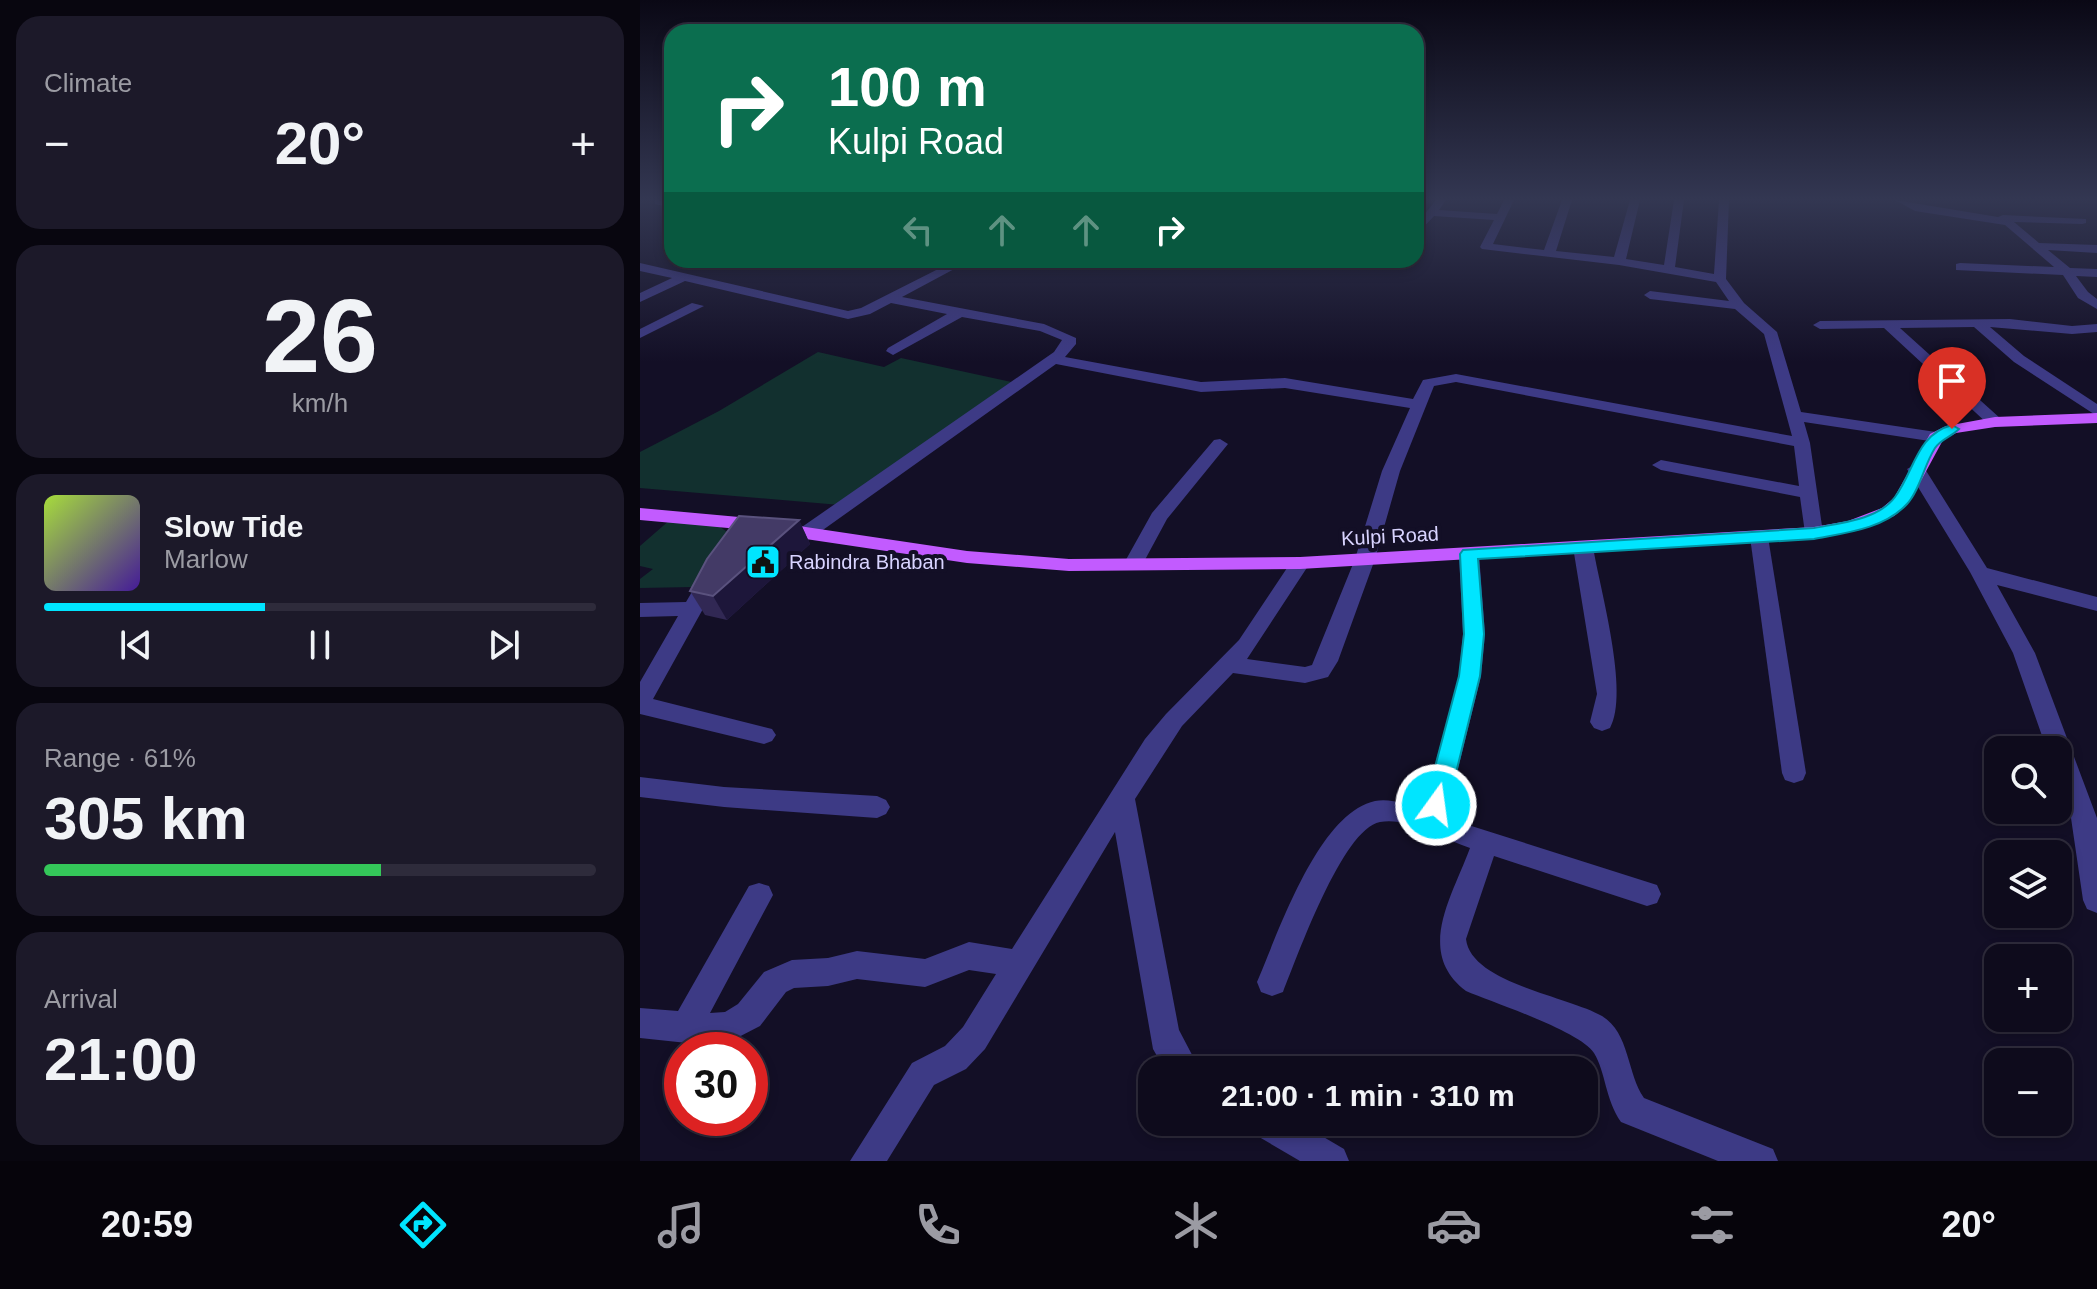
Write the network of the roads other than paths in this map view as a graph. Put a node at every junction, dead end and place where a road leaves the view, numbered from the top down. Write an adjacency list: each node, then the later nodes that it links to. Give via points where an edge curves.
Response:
1 (1559, 254): 6 (street)
2 (1621, 254): 6 (street)
3 (1672, 254): 10 (street)
4 (1721, 254): 14 (street)
5 (2046, 254): 11 (street)
6 (1619, 261): 10 (street)
7 (640, 267): 13 (street)
8 (1960, 267): 11 (street)
9 (950, 268): 17 (street)
10 (1668, 269): 14 (street)
11 (2067, 272): 12 (street); 18 (street)
12 (2097, 273)
13 (684, 277): 16 (street); 17 (street, via 848,315)
14 (1720, 279): 20 (street)
15 (1650, 295): 20 (street)
16 (641, 297)
17 (890, 299): 21 (street)
18 (2097, 305)
19 (697, 306): 26 (street)
20 (1739, 306): 31 (street, via 1770,332)
21 (960, 312): 27 (street); 28 (street, via 1059,332 1069,344)
22 (1978, 324): 24 (street); 25 (street); 30 (street, via 2019,359)
23 (1820, 325): 24 (street)
24 (1889, 326): 33 (street)
25 (2097, 328)
26 (640, 334)
27 (893, 351)
28 (1053, 359): 29 (street, via 1201,387 1285,383); 42 (street)
29 (1419, 405): 35 (street, via 1428,383 1456,378); 47 (street, via 1391,471)
30 (2097, 411)
31 (1793, 416): 34 (street); 35 (street)
32 (2097, 418): 33 (main road)
33 (1995, 422): 34 (main road)
34 (1936, 437): 38 (main road, Kulpi Road)
35 (1802, 443): 39 (street)
36 (1220, 444): 49 (street, via 1159,517)
37 (1661, 465): 39 (street)
38 (1916, 469): 43 (main road, Kulpi Road, via 1901,501 1888,512); 50 (street)
39 (1808, 493): 43 (street)
40 (640, 514): 41 (main road, Kulpi Road)
41 (739, 523): 42 (main road, Kulpi Road); 52 (street)
42 (806, 533): 49 (main road, Kulpi Road, via 1012,562)
43 (1814, 533): 44 (main road, Kulpi Road)
44 (1759, 537): 45 (main road, Kulpi Road); 58 (street)
45 (1583, 547): 46 (main road, Kulpi Road); 56 (street, via 1608,694)
46 (1469, 554): 47 (main road, Kulpi Road); 63 (street, via 1474,634 1436,805)
47 (1365, 559): 48 (main road, Kulpi Road); 54 (street, via 1320,671 1305,675)
48 (1300, 563): 49 (main road, Kulpi Road); 54 (street, via 1247,645)
49 (1133, 565)
50 (1980, 572): 51 (street); 62 (street, via 2024,653)
51 (2097, 604)
52 (694, 609): 53 (street); 55 (street)
53 (640, 610)
54 (1228, 664): 60 (street, via 1174,720)
55 (640, 703): 57 (street)
56 (1602, 722)
57 (764, 735)
58 (1794, 773)
59 (640, 787): 61 (street)
60 (1122, 797): 68 (street); 72 (street, via 1163,1030)
61 (877, 807)
62 (2091, 820): 67 (street)
63 (1442, 825): 64 (street); 69 (street, via 1387,812 1359,818 1324,867)
64 (1485, 842): 65 (street); 76 (street, via 1452,939 1461,970 1606,1038 1623,1098 1633,1110)
65 (1647, 894)
66 (759, 895): 71 (street)
67 (2097, 900)
68 (1018, 964): 71 (street, via 969,956 925,973 857,965 792,974 775,982 749,1015 729,1027); 74 (street, via 974,1038 955,1058 923,1074)
69 (1272, 982)
70 (640, 1023): 71 (street)
71 (686, 1027)
72 (1174, 1056)
73 (1290, 1136): 75 (street)
74 (867, 1161)
75 (1332, 1161)
76 (1761, 1161)

